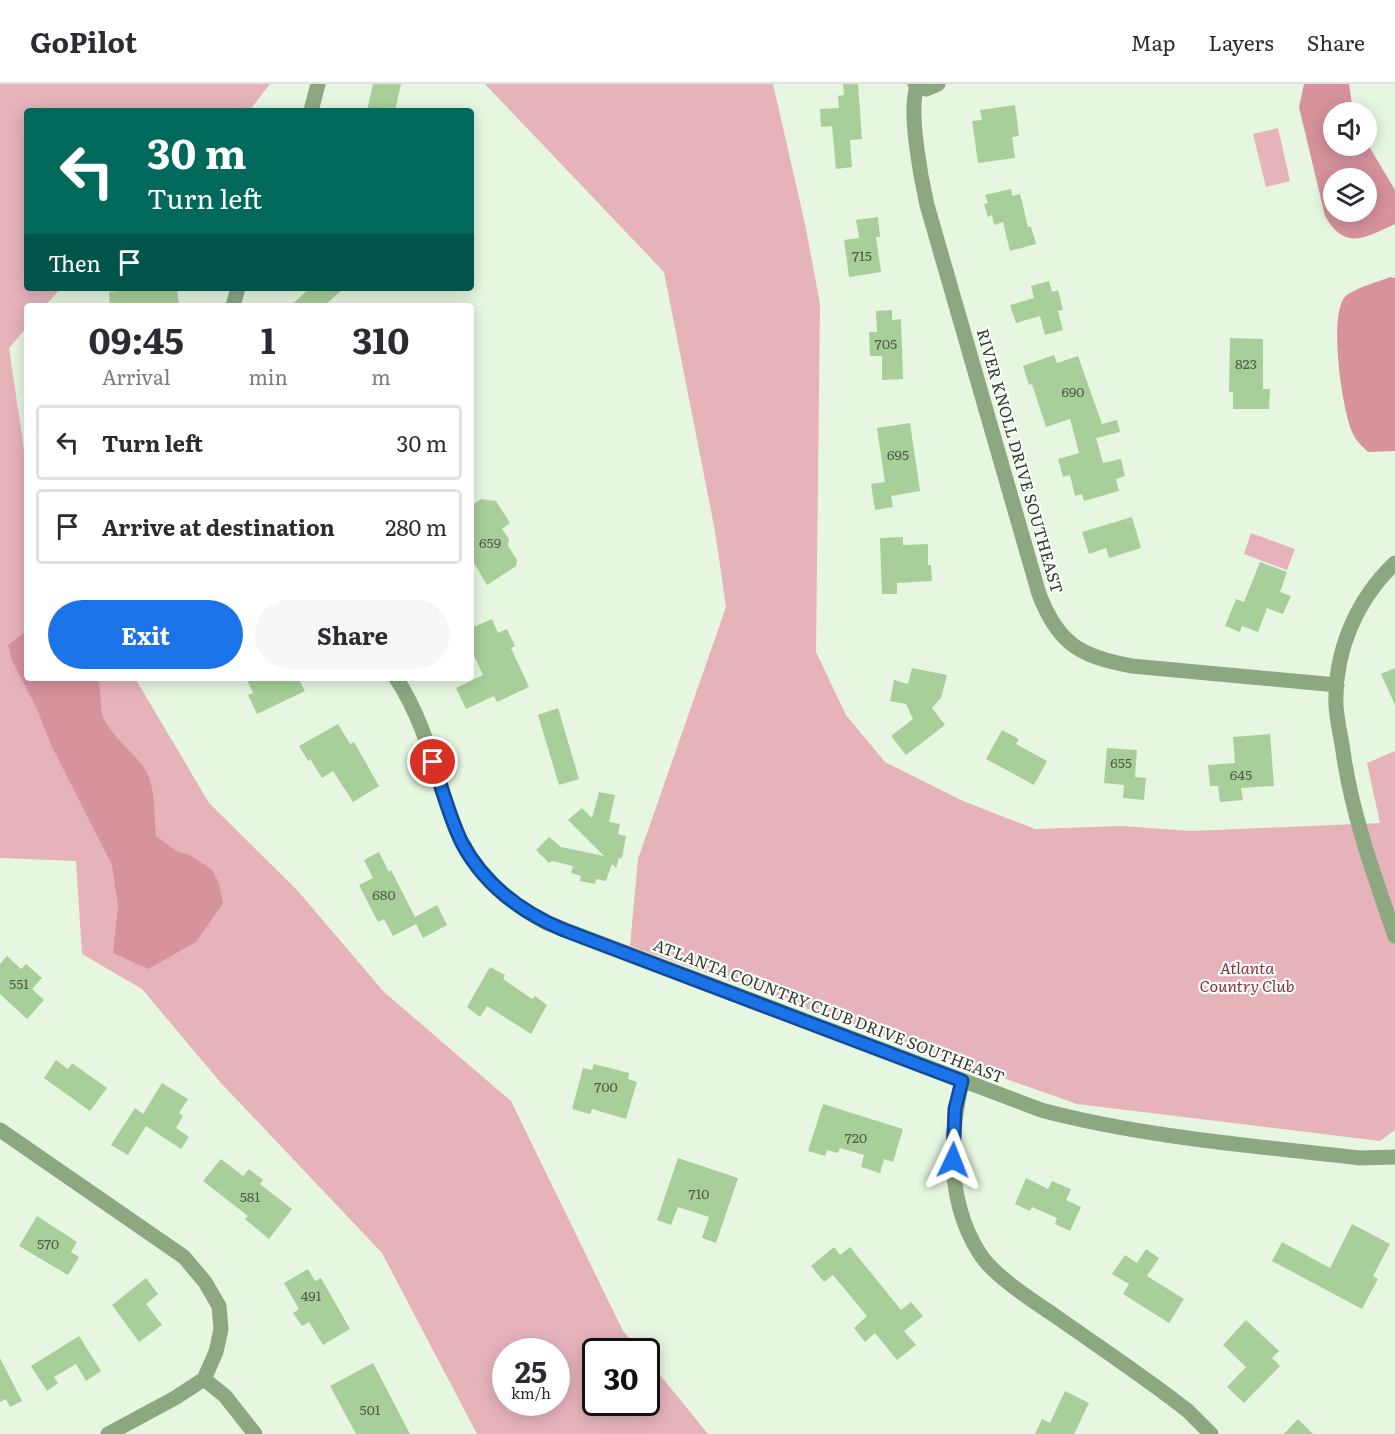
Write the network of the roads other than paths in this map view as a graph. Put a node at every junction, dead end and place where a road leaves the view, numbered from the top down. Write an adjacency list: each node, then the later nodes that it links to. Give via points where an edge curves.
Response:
1 (318, 84): 4 (street)
2 (938, 84): 3 (street, RIVER KNOLL DRIVE SOUTHEAST, via 926,89)
3 (916, 85): 7 (street, RIVER KNOLL DRIVE SOUTHEAST, via 920,178 1039,594 1055,627 1077,648 1111,662)
4 (312, 108)
5 (1395, 563): 7 (street, via 1354,618 1342,652)
6 (398, 681): 9 (street, ATLANTA COUNTRY CLUB DRIVE SOUTHEAST, via 420,721 462,842 484,875 520,908 564,930)
7 (1337, 685): 8 (street, via 1336,709 1351,802)
8 (1395, 936)
9 (962, 1081): 11 (street, ATLANTA COUNTRY CLUB DRIVE SOUTHEAST, via 1041,1110 1090,1122 1371,1159); 15 (street, via 955,1109 953,1175 966,1230 981,1256 1028,1298 1165,1393)
10 (0, 1130): 12 (street, via 184,1257 205,1282 219,1306 221,1329)
11 (1395, 1157)
12 (204, 1379): 13 (street); 14 (street, via 225,1396)
13 (108, 1434)
14 (255, 1434)
15 (1210, 1434)

